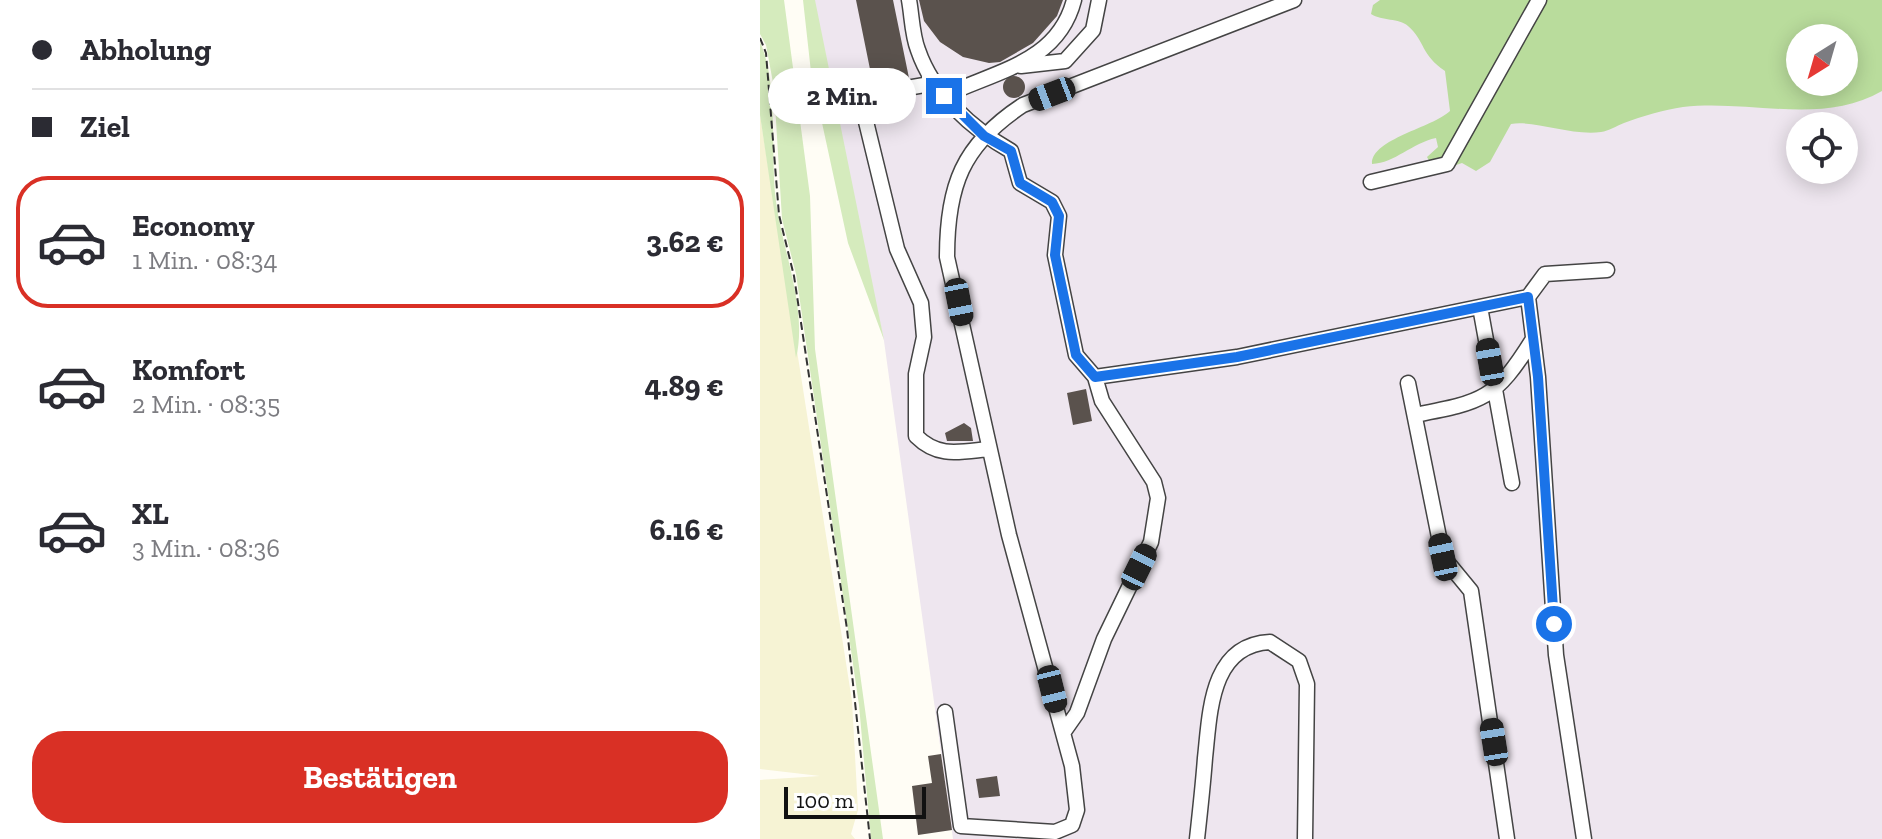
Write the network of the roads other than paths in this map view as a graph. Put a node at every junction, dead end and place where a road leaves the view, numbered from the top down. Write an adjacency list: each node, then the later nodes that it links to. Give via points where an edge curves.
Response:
1 (909, 0): 7 (lane, via 918,50)
2 (1074, 0): 6 (lane, via 1056,39)
3 (1099, 0): 6 (lane, via 1093,30 1065,61)
4 (1294, 0): 8 (lane, via 1023,105)
5 (1539, 0): 9 (lane, via 1447,164)
6 (1017, 66): 7 (lane)
7 (940, 89): 8 (lane); 18 (lane, via 866,95 861,101 897,249 921,303 924,337 916,374 916,436 942,454)
8 (984, 136): 14 (lane, via 1011,151 1020,183 1052,202 1059,216 1055,255 1076,355); 18 (lane, via 956,182 947,217 947,257)
9 (1371, 182)
10 (1607, 270): 11 (lane, via 1545,274)
11 (1528, 297): 12 (lane); 13 (lane)
12 (1480, 307): 14 (lane, via 1237,357); 16 (lane)
13 (1533, 339): 16 (lane); 27 (lane, via 1556,655)
14 (1095, 377): 21 (lane, via 1102,401 1154,482 1158,498 1151,542 1104,639 1077,713)
15 (1408, 383): 17 (lane)
16 (1495, 390): 17 (lane, via 1472,405); 19 (lane)
17 (1415, 415): 26 (lane, via 1443,557 1471,591)
18 (988, 449): 21 (lane)
19 (1512, 483)
20 (945, 712): 23 (lane)
21 (1063, 733): 22 (lane, via 1077,800)
22 (1074, 832): 23 (lane)
23 (962, 833)
24 (1197, 839): 25 (lane, via 1211,696 1235,654 1252,643 1270,642 1299,661 1307,684)
25 (1305, 839)
26 (1507, 839)
27 (1584, 839)

